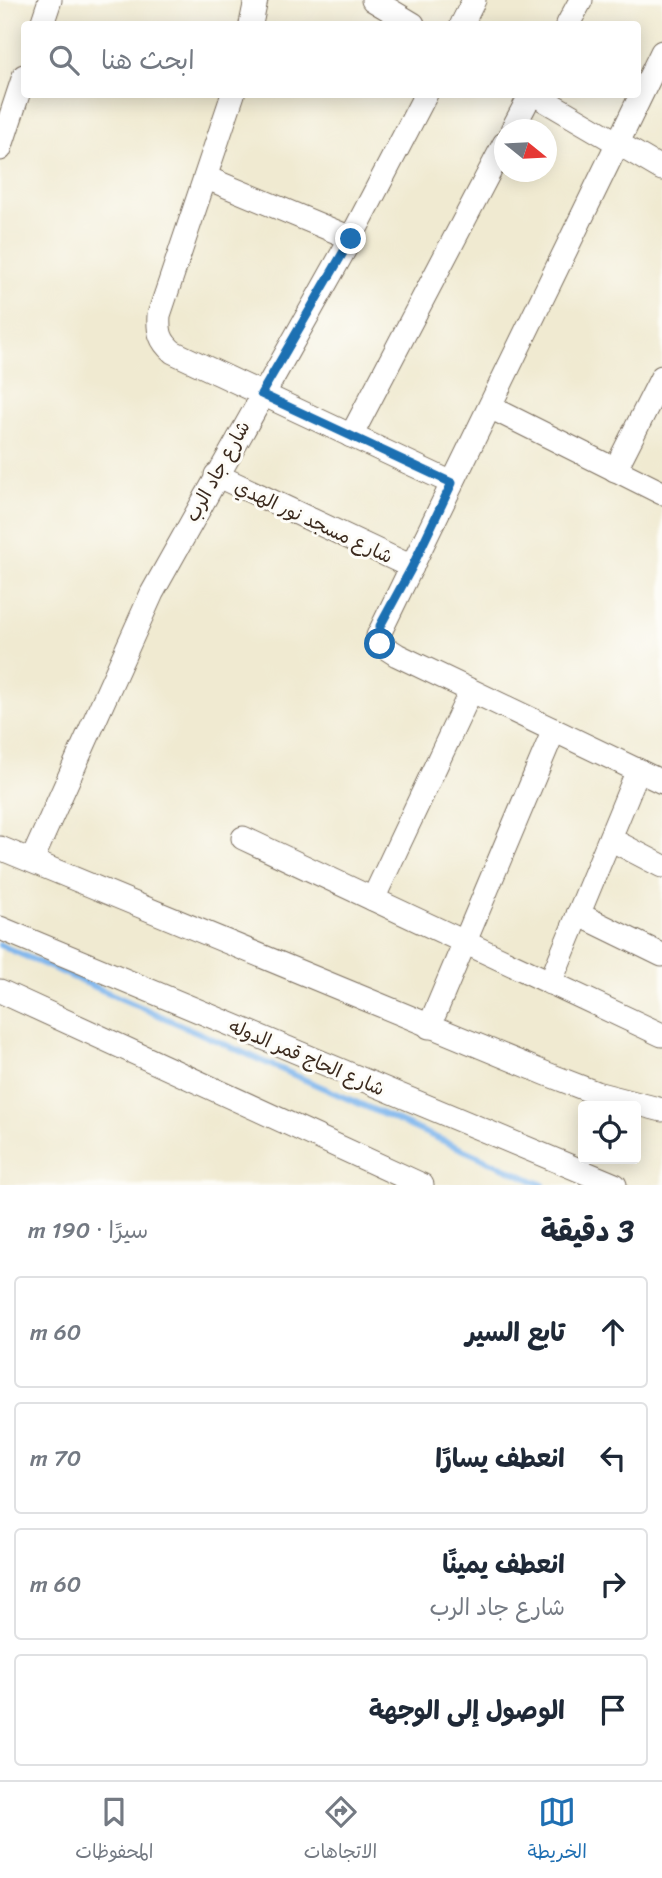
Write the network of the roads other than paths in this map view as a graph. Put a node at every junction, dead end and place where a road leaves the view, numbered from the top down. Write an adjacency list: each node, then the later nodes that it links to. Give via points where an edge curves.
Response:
1 (50, 0): 6 (street)
2 (256, 0): 7 (street)
3 (373, 0): 8 (street)
4 (474, 0): 9 (street)
5 (581, 0): 10 (street)
6 (43, 21)
7 (252, 21)
8 (408, 21)
9 (464, 21)
10 (570, 21)
11 (662, 52): 13 (street)
12 (21, 85): 21 (street)
13 (641, 94)
14 (232, 98): 24 (street)
15 (424, 98): 25 (street, شارع جاد الرب)
16 (530, 98): 19 (street)
17 (539, 98): 20 (street)
18 (639, 98): 20 (street)
19 (518, 119)
20 (617, 143): 23 (street); 28 (street)
21 (0, 149)
22 (494, 165): 29 (street)
23 (662, 169)
24 (208, 177): 25 (street); 27 (street, via 158,329 173,352)
25 (351, 239): 27 (street, شارع جاد الرب)
26 (662, 377): 30 (street)
27 (261, 394): 29 (street); 31 (street, شارع جاد الرب)
28 (490, 407): 30 (street); 32 (street)
29 (351, 436): 32 (street)
30 (615, 470): 33 (street)
31 (216, 475): 34 (street, شارع مسجد نور الهدي); 42 (street, شارع جاد الرب, via 152,593)
32 (452, 483): 34 (street)
33 (662, 494)
34 (412, 567): 35 (street, via 380,626 378,640 391,652)
35 (471, 691): 36 (street); 44 (street)
36 (554, 730): 37 (street); 47 (street)
37 (638, 770): 38 (street); 40 (street)
38 (662, 782)
39 (243, 838): 44 (street)
40 (610, 839): 43 (street); 45 (street)
41 (0, 848): 42 (street)
42 (32, 860): 51 (street)
43 (662, 866)
44 (373, 899): 47 (street)
45 (579, 914): 48 (street); 49 (street)
46 (0, 929): 55 (street, شارع الحاج قمر الدوله)
47 (463, 941): 49 (street); 51 (street)
48 (662, 956)
49 (550, 983): 52 (street)
50 (0, 991): 54 (street)
51 (429, 1027): 53 (street, via 596,1093)
52 (662, 1035)
53 (662, 1110)
54 (422, 1185)
55 (615, 1185)

